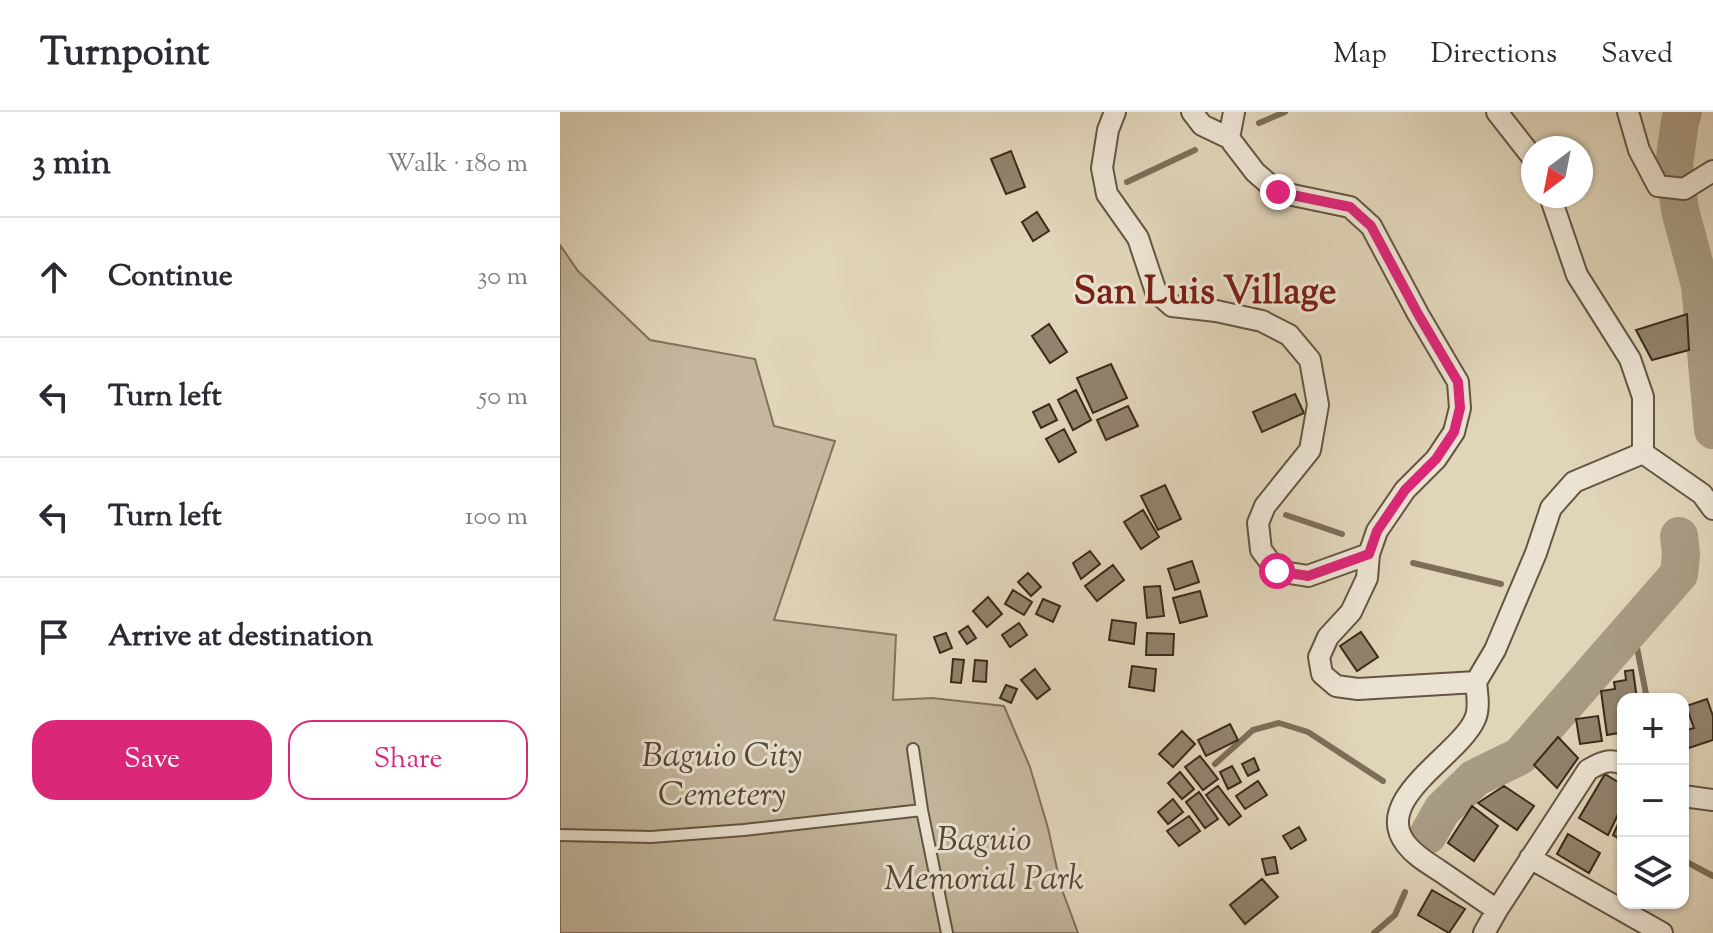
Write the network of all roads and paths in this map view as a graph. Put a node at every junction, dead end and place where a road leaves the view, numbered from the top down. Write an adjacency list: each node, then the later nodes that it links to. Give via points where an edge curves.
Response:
1 (1115, 112): 12 (street, via 1102,168 1107,194 1138,238 1156,292 1172,306 1262,321 1289,335 1310,360 1318,405 1310,450 1265,506 1258,523 1261,550 1277,571 1308,576)
2 (1192, 112): 6 (street, via 1202,125)
3 (1234, 112): 6 (street)
4 (1497, 112): 7 (street)
5 (1628, 112): 8 (street, via 1639,150 1658,186 1684,189)
6 (1229, 138): 12 (street, via 1278,192 1350,207 1371,226 1458,382 1460,408 1454,432 1405,490 1377,531)
7 (1521, 143)
8 (1713, 171)
9 (1554, 208): 10 (street, via 1577,275 1630,359 1643,397)
10 (1643, 453): 11 (street, via 1702,494); 13 (street, via 1574,482 1551,508 1501,635)
11 (1713, 509)
12 (1369, 554): 13 (street, via 1367,578 1351,612 1328,637 1319,657 1322,674 1336,686 1358,689)
13 (1476, 682): 21 (street, via 1476,717 1415,785 1397,824 1404,843 1417,856)
14 (913, 749): 18 (lane)
15 (1617, 762): 20 (street, via 1588,770)
16 (1689, 797): 17 (street)
17 (1713, 800)
18 (922, 810): 19 (lane, via 651,837); 22 (lane)
19 (560, 835)
20 (1530, 858): 21 (street); 24 (street)
21 (1497, 910): 23 (street)
22 (947, 933)
23 (1484, 933)
24 (1662, 933)

